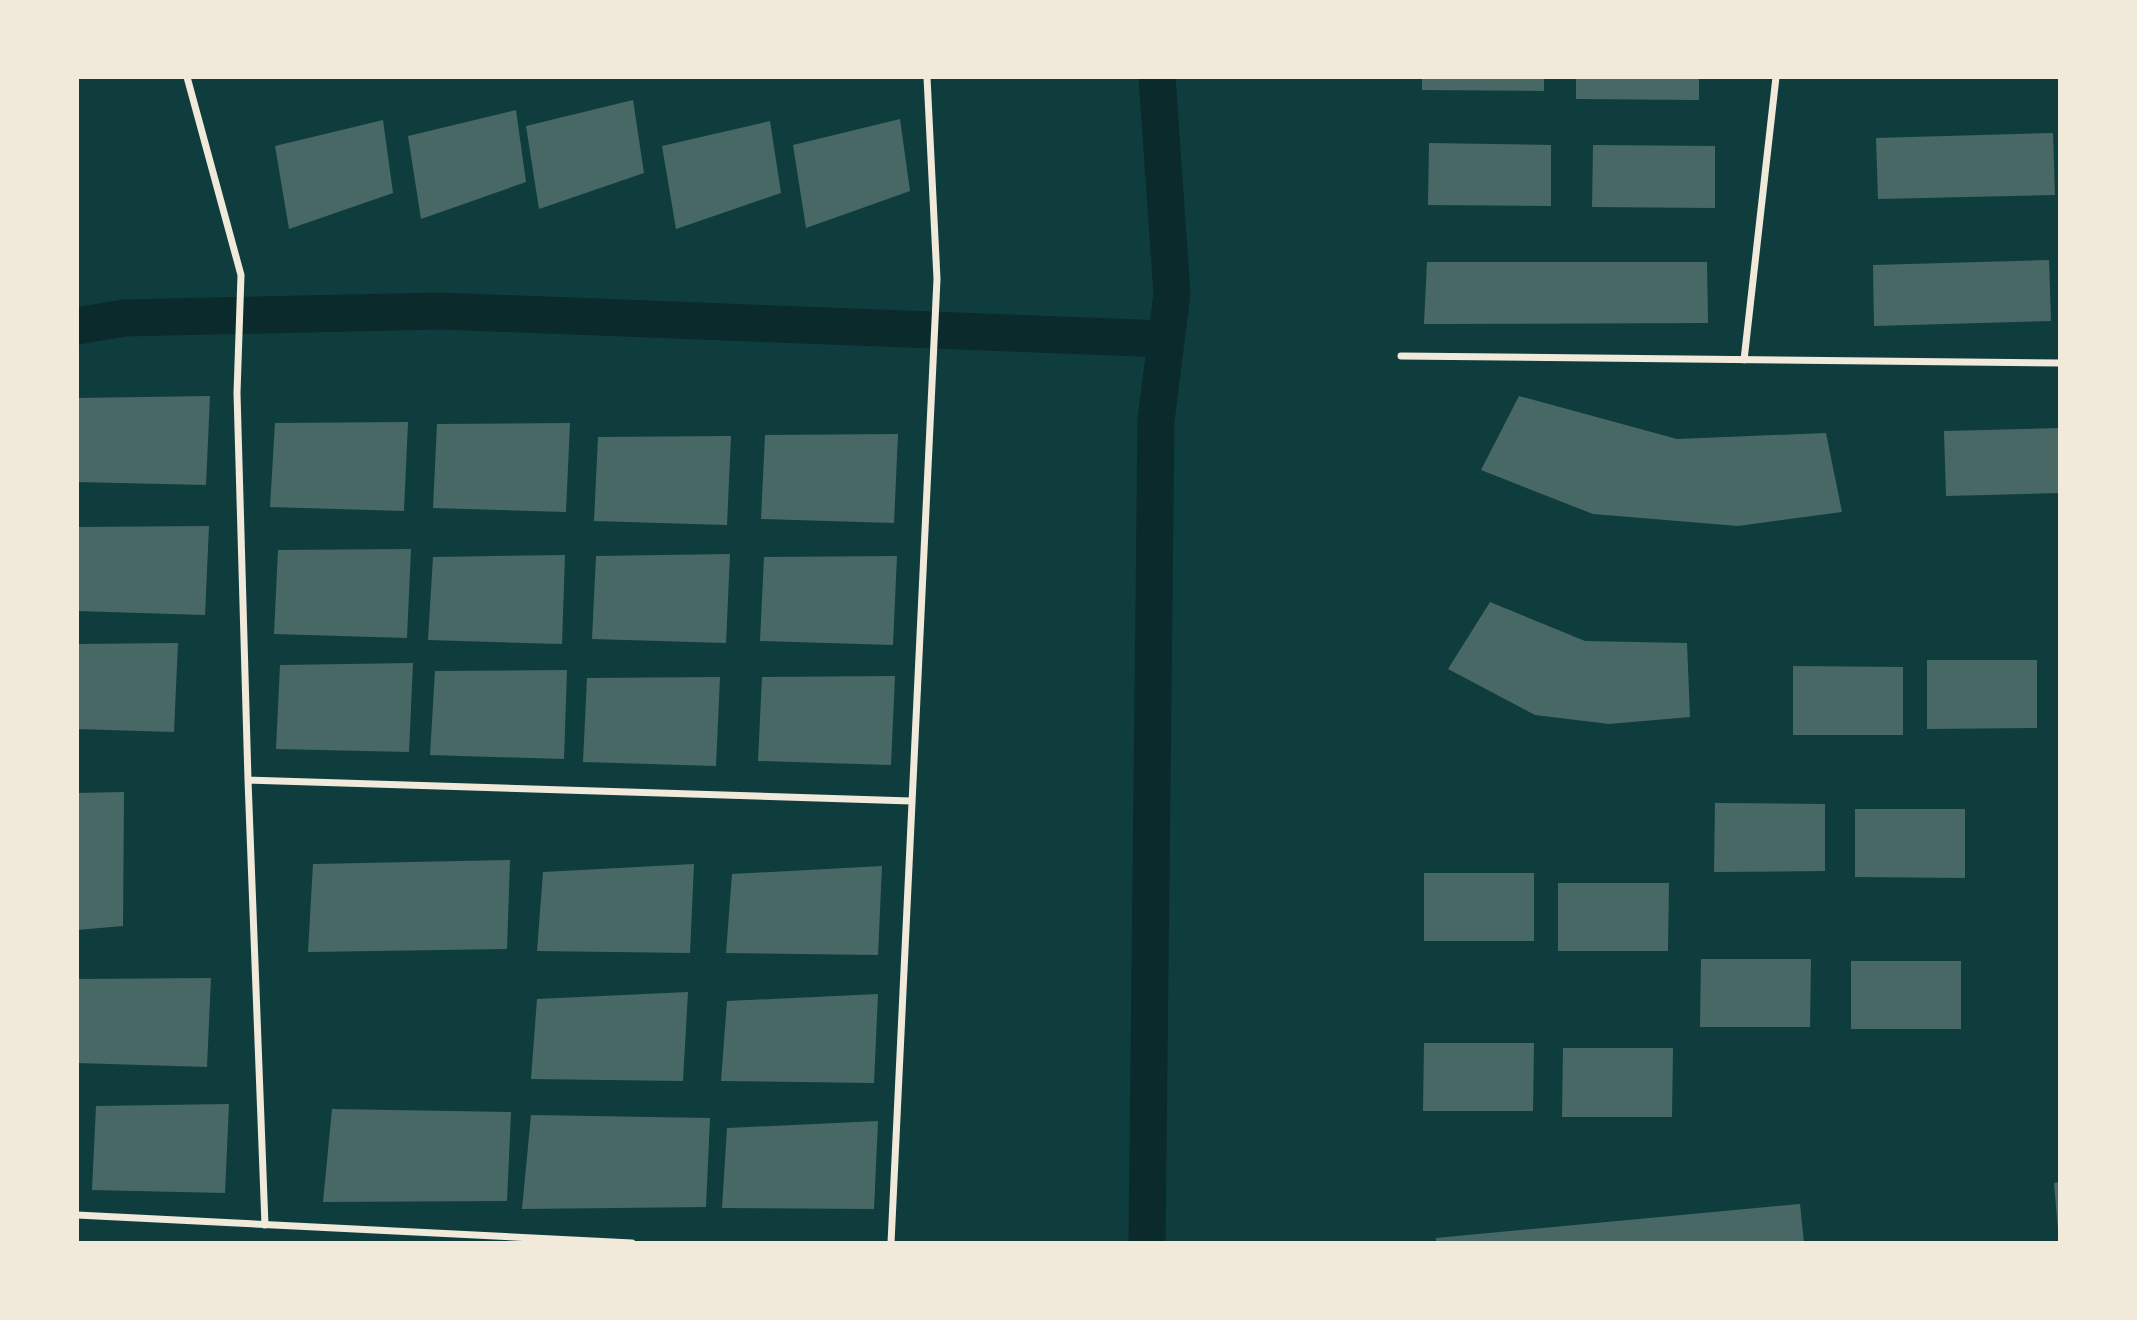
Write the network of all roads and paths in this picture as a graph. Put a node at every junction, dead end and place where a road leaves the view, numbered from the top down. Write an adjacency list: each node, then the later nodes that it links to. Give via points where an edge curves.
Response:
1 (187, 77): 7 (street, via 241,275 237,393)
2 (927, 77): 8 (street, via 937,279)
3 (1776, 77): 5 (street)
4 (1401, 356): 5 (street)
5 (1744, 360): 6 (street)
6 (2060, 363)
7 (247, 780): 8 (street); 10 (street)
8 (911, 801): 12 (street)
9 (77, 1215): 10 (street)
10 (265, 1225): 11 (street)
11 (632, 1243)
12 (891, 1243)

